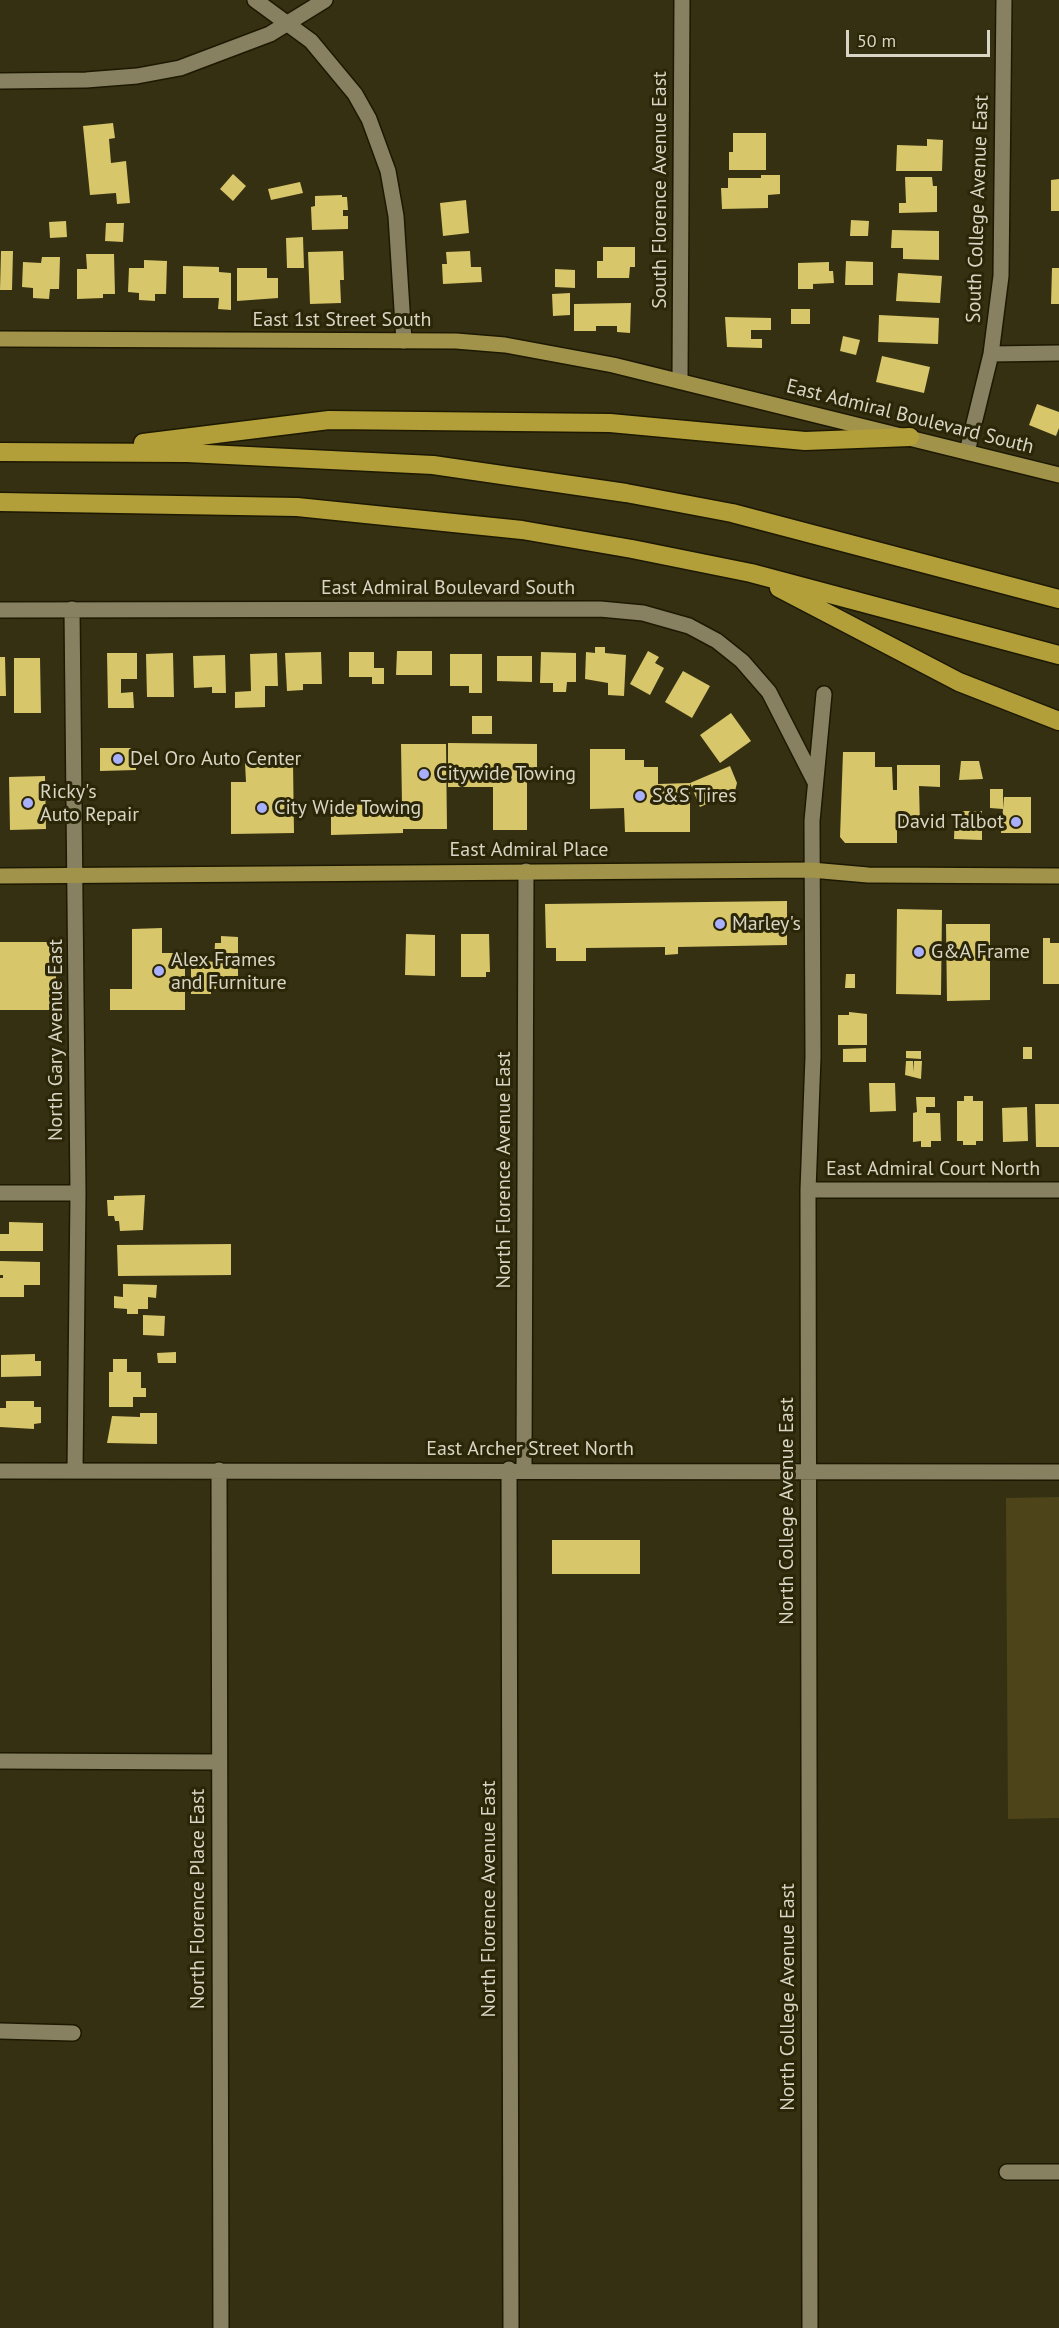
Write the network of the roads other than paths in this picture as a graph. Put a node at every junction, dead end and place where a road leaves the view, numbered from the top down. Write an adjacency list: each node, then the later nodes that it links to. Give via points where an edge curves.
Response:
1 (255, 0): 5 (street)
2 (325, 0): 5 (street)
3 (682, 0): 11 (street, South Florence Avenue East)
4 (1004, 0): 10 (street, South College Avenue East, via 1002,234)
5 (287, 24): 6 (street, via 180,68 86,80); 8 (street, via 311,40 355,94 377,139 388,171 396,216)
6 (0, 81)
7 (0, 339): 8 (main road, East 1st Street South)
8 (404, 341): 11 (main road, East 1st Street South, via 456,341 548,351)
9 (1059, 353): 10 (street)
10 (991, 354): 15 (street, South College Avenue East)
11 (680, 381): 12 (main road, East Admiral Boulevard South)
12 (910, 437): 14 (highway, via 805,441 610,423 329,420); 15 (main road, East Admiral Boulevard South)
13 (0, 452): 14 (highway)
14 (69, 452): 19 (highway, via 303,456 466,469 732,513)
15 (967, 452): 16 (main road, East Admiral Boulevard South)
16 (1059, 476)
17 (0, 502): 18 (highway, via 297,507 418,518 522,530)
18 (750, 573): 22 (highway); 24 (highway, via 959,682)
19 (1059, 599)
20 (72, 609): 21 (street, East Admiral Boulevard South); 25 (street, East Admiral Boulevard South, via 600,609 643,613 689,626 742,661 769,692); 28 (street, North Gary Avenue East)
21 (0, 610)
22 (1059, 655)
23 (824, 694): 25 (street, North College Avenue East)
24 (1059, 721)
25 (815, 782): 26 (street, North College Avenue East)
26 (811, 870): 27 (main road, East Admiral Place); 30 (main road, East Admiral Place, via 868,875); 31 (street, North College Avenue East, via 813,1057)
27 (526, 871): 28 (main road, East Admiral Place); 35 (street, North Florence Avenue East)
28 (75, 875): 29 (main road, East Admiral Place); 34 (street, North Gary Avenue East)
29 (0, 876)
30 (1059, 876)
31 (808, 1190): 32 (street, East Admiral Court North); 40 (street, North College Avenue East)
32 (1059, 1190)
33 (0, 1193): 34 (street)
34 (78, 1193): 36 (street, North Gary Avenue East)
35 (516, 1469): 37 (street, East Archer Street North); 40 (street, East Archer Street North); 48 (street, North Florence Avenue East)
36 (75, 1470): 37 (street, East Archer Street North); 38 (street, East Archer Street North)
37 (219, 1470): 42 (street, North Florence Place East)
38 (0, 1471)
39 (1059, 1472): 40 (street, East Archer Street North)
40 (807, 1473): 49 (street, North College Avenue East)
41 (0, 1761): 42 (street)
42 (219, 1762): 47 (street, North Florence Place East)
43 (0, 2031): 44 (street)
44 (73, 2033)
45 (1007, 2172): 46 (street)
46 (1059, 2172)
47 (221, 2328)
48 (511, 2328)
49 (810, 2328)

